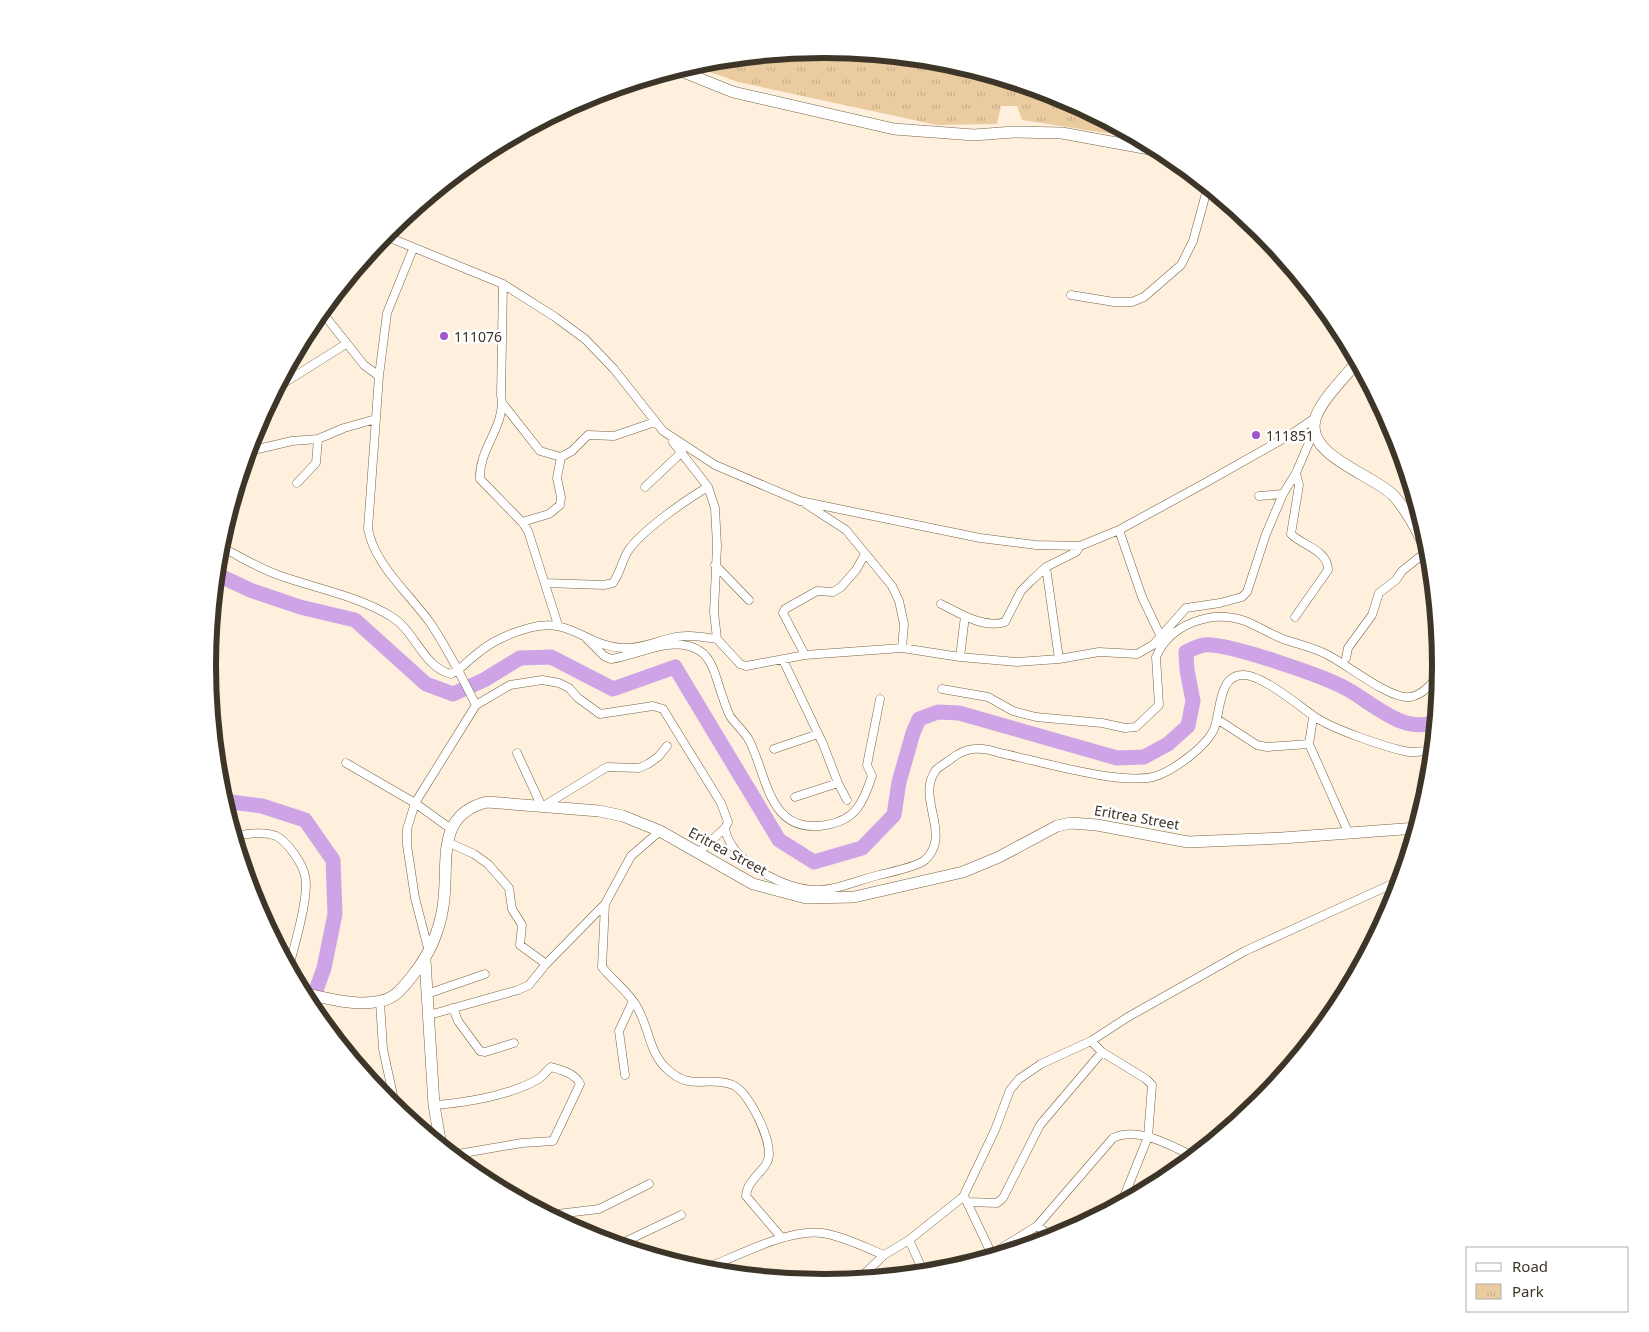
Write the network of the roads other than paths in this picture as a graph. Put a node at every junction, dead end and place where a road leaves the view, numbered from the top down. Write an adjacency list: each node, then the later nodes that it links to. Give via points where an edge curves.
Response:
1 (687, 73): 2 (main road, via 733,92 894,129 974,135 1062,133)
2 (1143, 148)
3 (1206, 193): 7 (street, via 1194,241 1181,265 1144,297 1132,302 1114,302)
4 (391, 239): 5 (street)
5 (413, 249): 6 (street); 11 (street, via 387,313)
6 (503, 284): 13 (street); 16 (street, via 585,339)
7 (1071, 296)
8 (326, 318): 9 (street)
9 (346, 344): 11 (street, via 364,365); 12 (street)
10 (1354, 367): 14 (main road)
11 (379, 376): 15 (street)
12 (288, 380)
13 (503, 404): 22 (street, via 540,451); 30 (street, via 480,479)
14 (1315, 418): 18 (main road); 31 (street, via 1282,440)
15 (376, 419): 19 (street); 54 (street, via 368,529 370,544 430,623)
16 (656, 422): 17 (street); 22 (street, via 614,436 588,436 572,451)
17 (663, 431): 21 (street); 29 (street, via 715,465)
18 (1314, 431): 23 (street); 32 (main road, via 1326,450 1340,462 1383,486 1394,497)
19 (318, 439): 20 (street); 24 (street, via 316,463)
20 (258, 449)
21 (682, 452): 25 (street); 26 (street)
22 (561, 456): 30 (street, via 557,478 560,505 550,514)
23 (1296, 473): 27 (street); 43 (street, via 1299,486 1291,534 1324,556 1328,570)
24 (297, 482)
25 (645, 487)
26 (708, 487): 37 (street, via 715,508); 39 (street, via 629,550 613,583)
27 (1283, 494): 28 (street); 46 (street, via 1266,534 1248,592 1242,598 1186,608)
28 (1259, 496)
29 (800, 501): 33 (street, via 980,538 1036,545); 35 (street, via 846,530)
30 (522, 522): 39 (street)
31 (1119, 530): 33 (street); 46 (street, via 1142,597)
32 (1419, 537)
33 (1080, 546): 38 (street, via 1071,555)
34 (227, 550): 54 (street, via 278,575 352,598 384,612 404,627 438,668 451,674)
35 (865, 554): 48 (street, via 882,573 899,601 905,637); 49 (street, via 841,587 833,592 817,591 785,609 783,613)
36 (1423, 557): 51 (street, via 1406,567 1379,593 1372,615 1348,648)
37 (715, 564): 40 (street); 47 (street)
38 (1046, 567): 42 (street, via 1021,591 1005,622 987,623); 52 (street)
39 (545, 583): 44 (street)
40 (749, 600)
41 (941, 604): 42 (street)
42 (965, 616): 50 (street)
43 (1294, 617)
44 (558, 625): 45 (street); 54 (street, via 529,628 491,643)
45 (583, 634): 47 (street, via 622,649 688,635); 57 (street, via 604,656 612,659 674,645 700,651 709,660 731,717 748,738 773,802 787,819 800,826 839,823 851,816 862,803 872,776 867,765)
46 (1161, 636): 52 (street, via 1146,650 1136,654 1099,652)
47 (717, 639): 53 (street, via 740,664 746,666)
48 (902, 648): 49 (street); 50 (street)
49 (805, 655): 53 (street)
50 (960, 657): 52 (street, via 1017,662)
51 (1346, 658)
52 (1059, 659)
53 (783, 660): 61 (street)
54 (459, 670): 58 (street)
55 (1433, 681): 56 (street, via 1426,689 1410,697 1398,695 1326,654 1244,620 1222,617 1191,622 1174,632 1156,657 1159,705 1136,727 1036,717 1013,711 988,697)
56 (942, 689)
57 (880, 699)
58 (475, 702): 71 (street); 74 (street, via 510,685 542,680 569,688 600,714 657,706 663,709 721,804 728,822)
59 (1313, 718): 62 (street)
60 (1217, 719): 62 (street, via 1257,745); 65 (street, via 1228,682 1234,676 1248,675 1279,690 1318,719 1344,730 1405,751); 80 (street, via 1206,741 1168,772 1151,777 1115,777 984,748 962,750 936,770 929,788 938,836 930,855 923,862 837,887 817,890 793,887 763,873 732,848)
61 (818, 734): 64 (street); 68 (street)
62 (1309, 744): 77 (street)
63 (667, 746): 72 (street, via 648,764 639,768 607,767)
64 (774, 749)
65 (1427, 749)
66 (517, 753): 72 (street)
67 (346, 763): 71 (street)
68 (838, 783): 69 (street); 70 (street)
69 (795, 798)
70 (847, 800)
71 (415, 803): 73 (street); 87 (street, via 407,845 414,898)
72 (542, 807): 73 (main road, Eritrea Street, via 481,803 464,812); 76 (main road, Eritrea Street, via 600,811 644,823)
73 (451, 828): 81 (main road, Eritrea Street)
74 (725, 828): 79 (street); 80 (street)
75 (1410, 829): 77 (main road, Eritrea Street)
76 (660, 831): 82 (main road, Eritrea Street); 86 (street, via 631,856)
77 (1349, 834): 82 (main road, Eritrea Street, via 1188,842 1071,823 1057,826 963,872 854,897 832,898 806,898 753,884)
78 (240, 835): 88 (street, via 257,833 277,836 295,854 306,876)
79 (715, 837): 80 (street); 82 (street)
80 (727, 838)
81 (447, 842): 87 (main road, Eritrea Street, via 444,906); 89 (street, via 474,854 499,875 509,888 512,909 522,925 520,944)
82 (699, 852)
83 (1393, 884): 84 (street)
84 (1388, 886): 85 (street); 97 (street, via 1245,951)
85 (1390, 891)
86 (605, 904): 89 (street); 93 (street, via 602,967)
87 (427, 956): 91 (main road); 94 (main road, Eritrea Street, via 399,992)
88 (291, 957)
89 (546, 964): 95 (street, via 529,985)
90 (485, 974): 91 (street)
91 (427, 994): 96 (main road)
92 (313, 995): 94 (main road)
93 (633, 1001): 100 (street, via 618,1031); 114 (street, via 658,1060 678,1079 730,1084 738,1088 750,1103 761,1122 769,1155 748,1184 746,1196)
94 (380, 1002): 101 (street, via 383,1050)
95 (453, 1008): 96 (street); 98 (street, via 458,1021 480,1051)
96 (429, 1015): 102 (main road)
97 (1090, 1041): 99 (street); 109 (street, via 1041,1064 1019,1079 1010,1090)
98 (514, 1043)
99 (1102, 1052): 104 (street, via 1152,1085); 109 (street, via 1040,1125 1003,1198 997,1203)
100 (625, 1075)
101 (393, 1095)
102 (434, 1105): 103 (main road); 105 (street, via 468,1102 505,1091 535,1080 551,1067 578,1079 580,1084 553,1142 522,1143)
103 (439, 1137)
104 (1148, 1137): 106 (street); 108 (street); 112 (street, via 1124,1133 1113,1138)
105 (460, 1154)
106 (1188, 1154)
107 (649, 1184): 110 (street, via 599,1209)
108 (1123, 1196)
109 (965, 1199): 115 (street); 118 (street)
110 (559, 1214)
111 (681, 1214): 116 (street)
112 (1037, 1226): 113 (street); 117 (street)
113 (1046, 1232)
114 (781, 1237): 119 (street, via 821,1233); 120 (street)
115 (908, 1240): 119 (street); 121 (street)
116 (626, 1241)
117 (1006, 1246)
118 (991, 1251)
119 (884, 1254): 122 (street)
120 (715, 1264)
121 (920, 1266)
122 (865, 1273)

